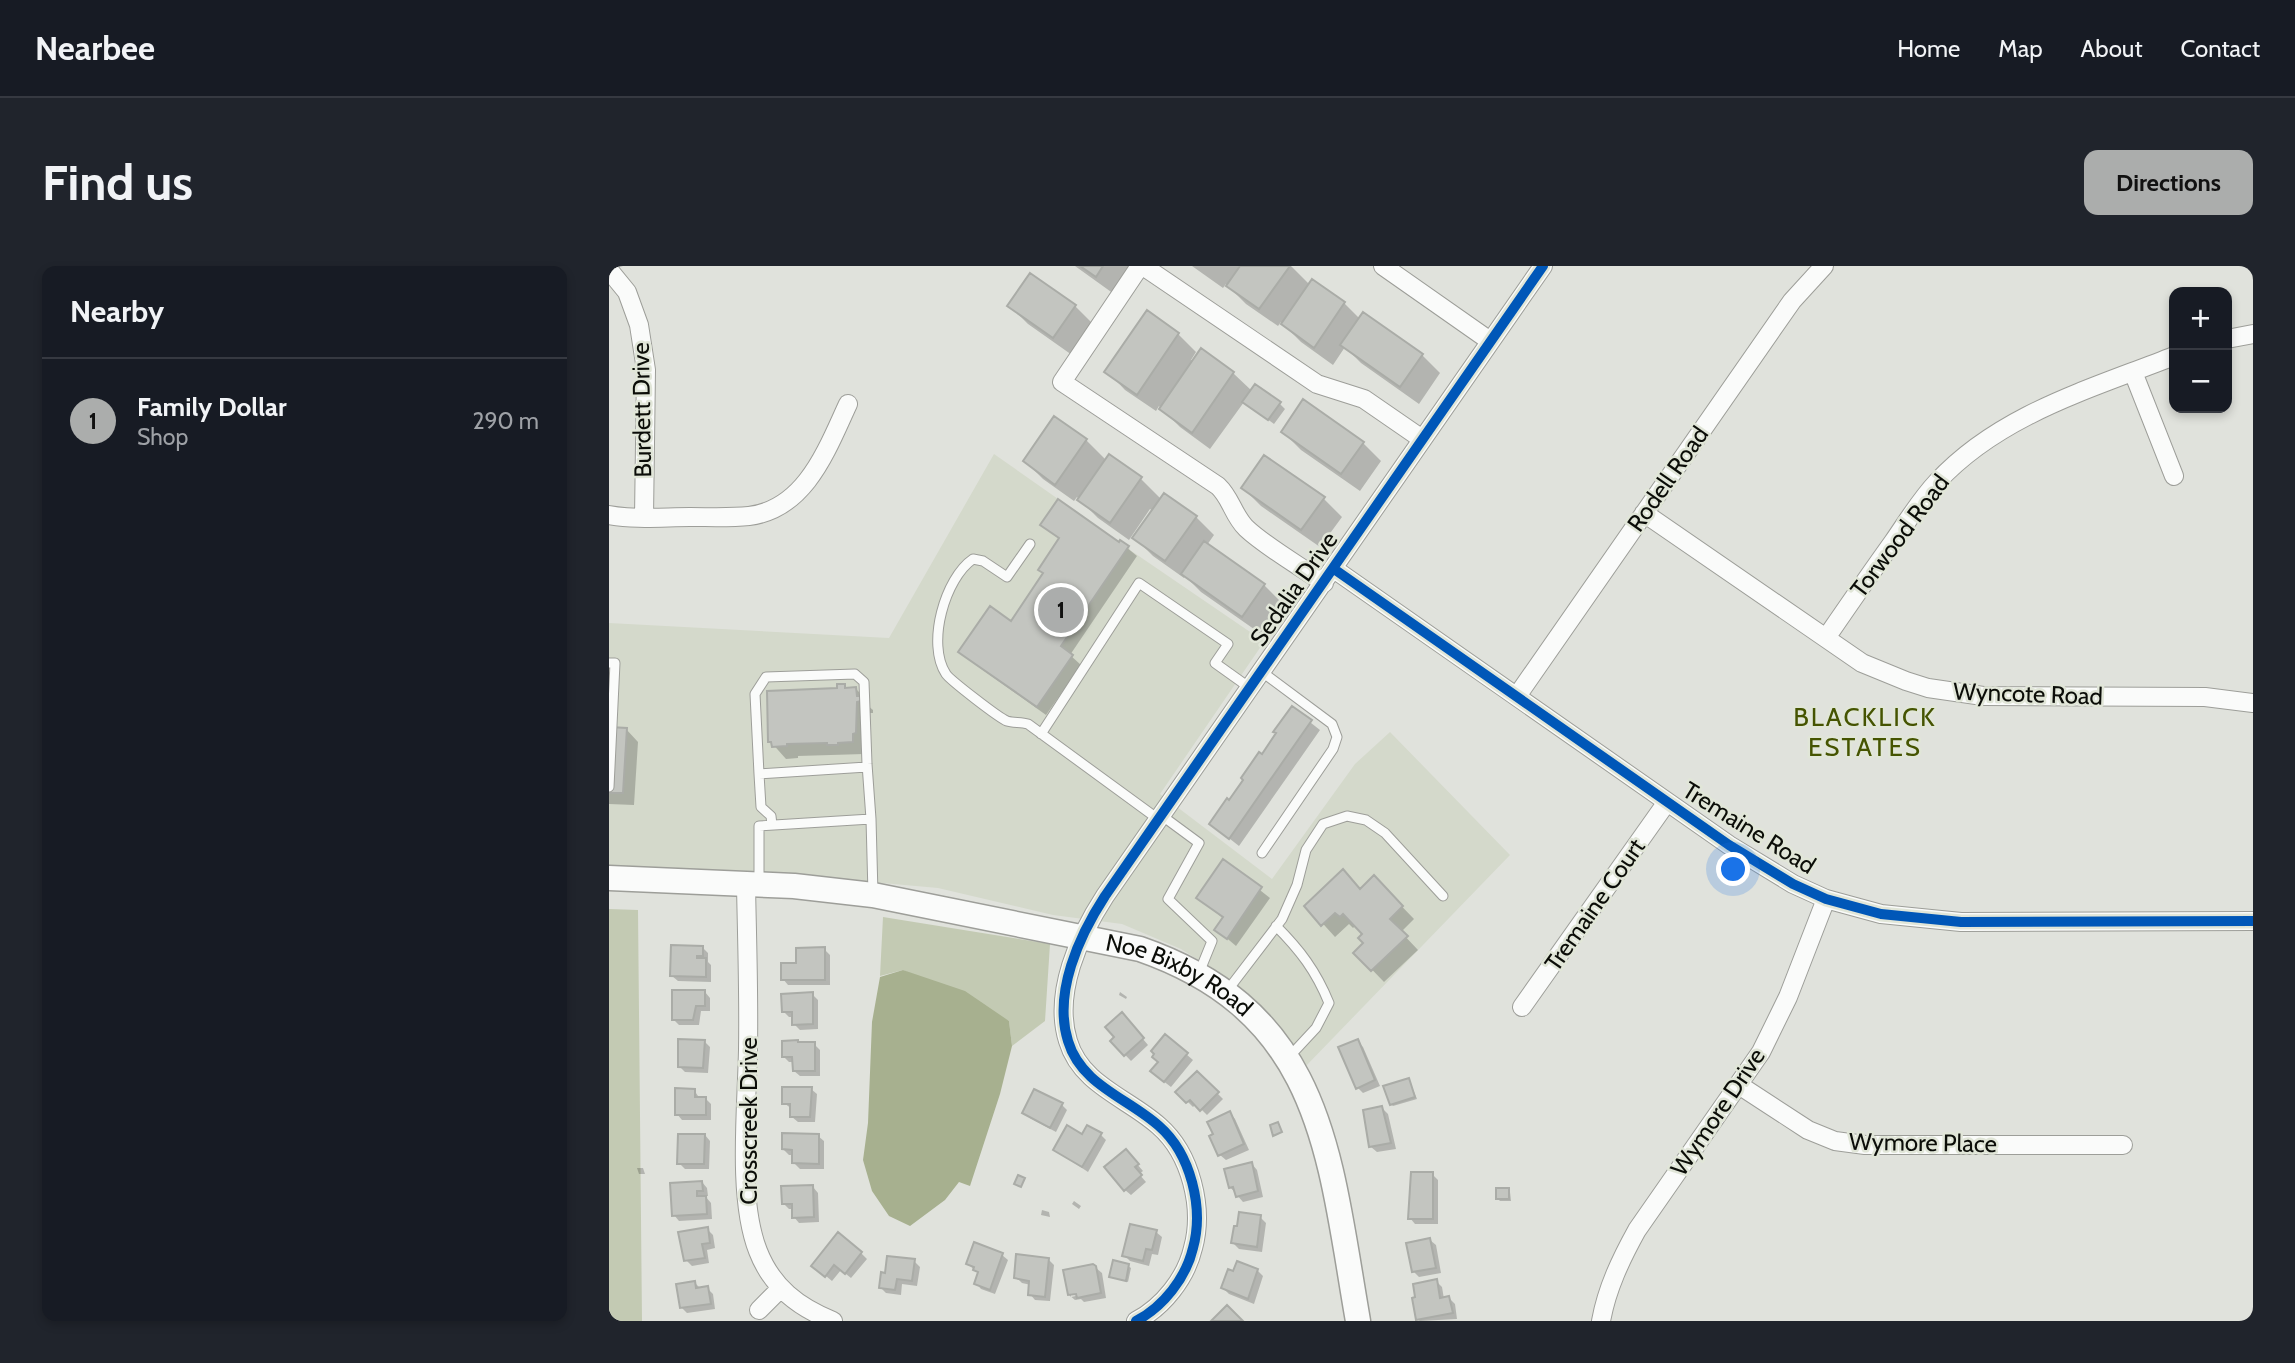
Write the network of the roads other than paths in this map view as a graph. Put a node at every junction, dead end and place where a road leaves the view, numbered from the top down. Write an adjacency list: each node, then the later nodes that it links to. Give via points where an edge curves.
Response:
1 (1142, 266): 12 (street, via 1317,384 1363,399); 18 (street, Tremaine Road, via 1062,382 1218,486 1247,528)
2 (1383, 266): 8 (street)
3 (1543, 266): 8 (street, Sedalia Drive)
4 (1824, 266): 14 (street, Rodell Road, via 1792,301)
5 (609, 270): 16 (street, Burdett Drive, via 627,292 639,325 646,370)
6 (2253, 334): 7 (street)
7 (2232, 338)
8 (1490, 341): 12 (street, Sedalia Drive)
9 (2169, 358): 10 (street, Torwood Road)
10 (2133, 372): 13 (street); 19 (street, Torwood Road, via 2045,406 1961,459 1917,507)
11 (848, 404): 16 (street, via 812,477 775,509 751,516)
12 (1422, 439): 18 (street, Sedalia Drive)
13 (2174, 476)
14 (1644, 513): 19 (street, Wyncote Road); 23 (street, Rodell Road)
15 (609, 515): 16 (street)
16 (644, 517)
17 (1030, 544): 25 (lane, via 1007,577 983,561 973,559 964,566 944,604 938,644 947,676 1006,720 1028,724)
18 (1329, 576): 21 (street, Sedalia Drive); 23 (street, Tremaine Road)
19 (1826, 638): 24 (street, Wyncote Road, via 1883,673 1957,694 2205,697)
20 (609, 663): 28 (lane, via 615,663)
21 (1262, 672): 22 (street, Sedalia Drive); 33 (lane, via 1332,724 1337,737)
22 (1250, 688): 25 (lane, via 1215,663 1228,644 1139,583); 30 (street, Sedalia Drive)
23 (1517, 696): 29 (street, Tremaine Road)
24 (2253, 703)
25 (1041, 734): 30 (lane)
26 (867, 767): 27 (lane); 27 (lane, via 864,681 855,674 766,677 755,694); 31 (lane)
27 (759, 774): 32 (lane, via 761,807 771,816)
28 (609, 787)
29 (1667, 802): 38 (street, Tremaine Road, via 1763,868); 44 (street, Tremaine Court)
30 (1160, 817): 41 (street, Sedalia Drive); 42 (lane, via 1199,843 1168,899 1212,941)
31 (871, 819): 32 (lane); 36 (lane)
32 (772, 825): 35 (lane, via 759,826)
33 (1262, 853)
34 (609, 878): 35 (street, Noe Bixby Road)
35 (753, 885): 36 (street, Noe Bixby Road); 48 (street, Crosscreek Drive, via 746,1183 758,1252)
36 (873, 895): 41 (street, Noe Bixby Road)
37 (1443, 896): 40 (lane, via 1385,833 1366,820 1347,816 1323,824 1306,850 1297,885)
38 (1826, 899): 39 (street, Tremaine Road, via 1881,914 1961,922); 46 (street, Wymore Drive, via 1788,998)
39 (2253, 921)
40 (1276, 926): 43 (lane); 45 (lane, via 1300,949 1329,1003 1316,1028)
41 (1081, 937): 42 (street, Noe Bixby Road, via 1140,949); 51 (street, via 1064,1009 1068,1044 1086,1073 1160,1126 1174,1144 1196,1194 1197,1226 1191,1256 1167,1298)
42 (1198, 975): 43 (street, Noe Bixby Road)
43 (1226, 992): 45 (street, Noe Bixby Road, via 1253,1016)
44 (1522, 1007)
45 (1288, 1059): 52 (street, Noe Bixby Road, via 1306,1092 1328,1157)
46 (1739, 1085): 47 (street, Wymore Place, via 1808,1130 1835,1141 1865,1145); 53 (street, Wymore Drive, via 1637,1230 1620,1261)
47 (2123, 1145)
48 (781, 1288): 49 (street); 50 (street, Crosscreek Drive, via 800,1306)
49 (759, 1310)
50 (833, 1321)
51 (1136, 1321)
52 (1358, 1321)
53 (1601, 1321)

